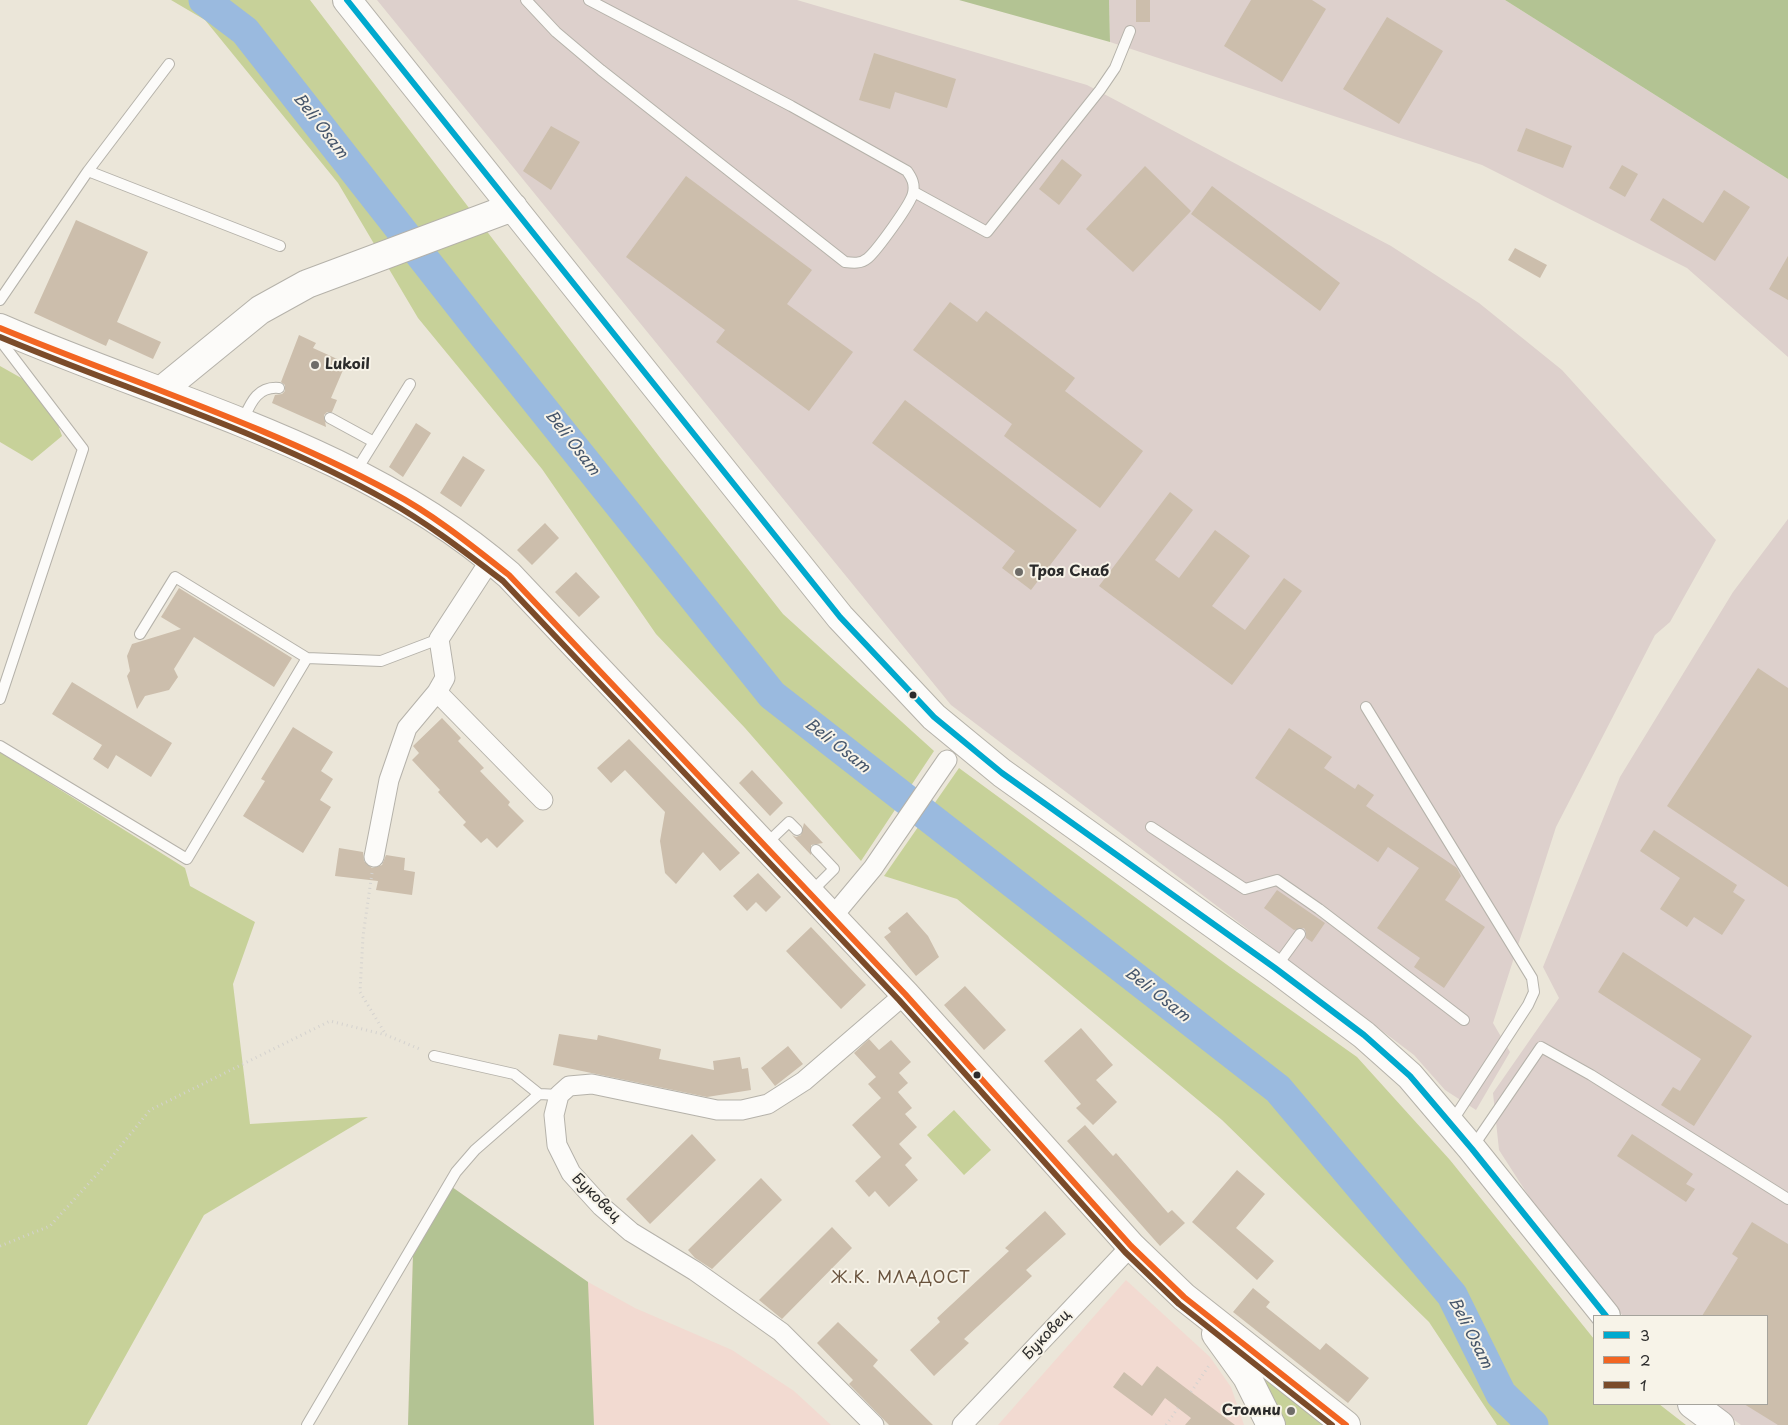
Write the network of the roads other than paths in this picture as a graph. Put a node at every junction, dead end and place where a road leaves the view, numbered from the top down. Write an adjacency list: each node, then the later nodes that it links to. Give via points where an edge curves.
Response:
1 (348, 0): 8 (street)
2 (526, 0): 7 (lane, via 556,32 601,70 845,262 857,263 868,258 908,205)
3 (590, 0): 7 (lane, via 907,171 914,180)
4 (1130, 31): 7 (lane, via 1115,68 1100,90 987,232)
5 (169, 64): 6 (lane)
6 (88, 171): 9 (lane); 10 (lane)
7 (914, 192)
8 (513, 207): 15 (street, via 306,284 260,310); 38 (street, via 840,617 934,717 1002,772)
9 (280, 246)
10 (0, 300)
11 (0, 328): 15 (street, via 71,358)
12 (0, 340): 25 (lane, via 83,449)
13 (410, 384): 18 (lane)
14 (278, 388): 17 (lane, via 266,389 254,396)
15 (162, 390): 17 (street)
16 (330, 418): 18 (lane)
17 (242, 423): 19 (street)
18 (374, 442): 19 (lane)
19 (356, 472): 20 (street, via 429,515)
20 (491, 559): 22 (street); 32 (street)
21 (140, 634): 23 (lane, via 175,577)
22 (439, 639): 23 (lane, via 381,661); 24 (street, via 445,678)
23 (307, 658): 27 (lane, via 187,859)
24 (437, 692): 29 (street); 34 (street, via 407,728 389,780)
25 (0, 699)
26 (1366, 707): 44 (lane, via 1532,978 1534,992 1528,1005)
27 (0, 746)
28 (947, 760): 36 (street, via 873,868)
29 (543, 800)
30 (1151, 827): 40 (lane, via 1246,889 1278,880 1316,912)
31 (796, 830): 32 (lane, via 789,822)
32 (766, 845): 35 (street)
33 (816, 850): 35 (lane, via 834,869)
34 (374, 857)
35 (810, 892): 36 (street)
36 (833, 916): 39 (street)
37 (1300, 934): 38 (lane)
38 (1276, 968): 44 (street, via 1364,1035 1410,1076)
39 (905, 994): 43 (street, via 804,1081 768,1104 742,1110 717,1110 592,1084 569,1086); 47 (street)
40 (1464, 1020)
41 (434, 1056): 42 (lane, via 514,1074)
42 (539, 1094): 43 (lane); 51 (lane, via 475,1150 456,1172)
43 (559, 1095): 52 (street, Буковец, via 554,1115 557,1145 571,1173 601,1206 631,1232 781,1332)
44 (1451, 1124): 45 (street)
45 (1472, 1149): 46 (lane, via 1542,1047 1591,1074); 49 (street)
46 (1788, 1199)
47 (1131, 1246): 48 (street); 53 (street, Буковец)
48 (1184, 1297): 54 (street, via 1224,1344); 55 (street)
49 (1605, 1315)
50 (1693, 1405): 56 (street)
51 (307, 1425)
52 (874, 1425)
53 (962, 1425)
54 (1271, 1425)
55 (1346, 1425)
56 (1720, 1425)

